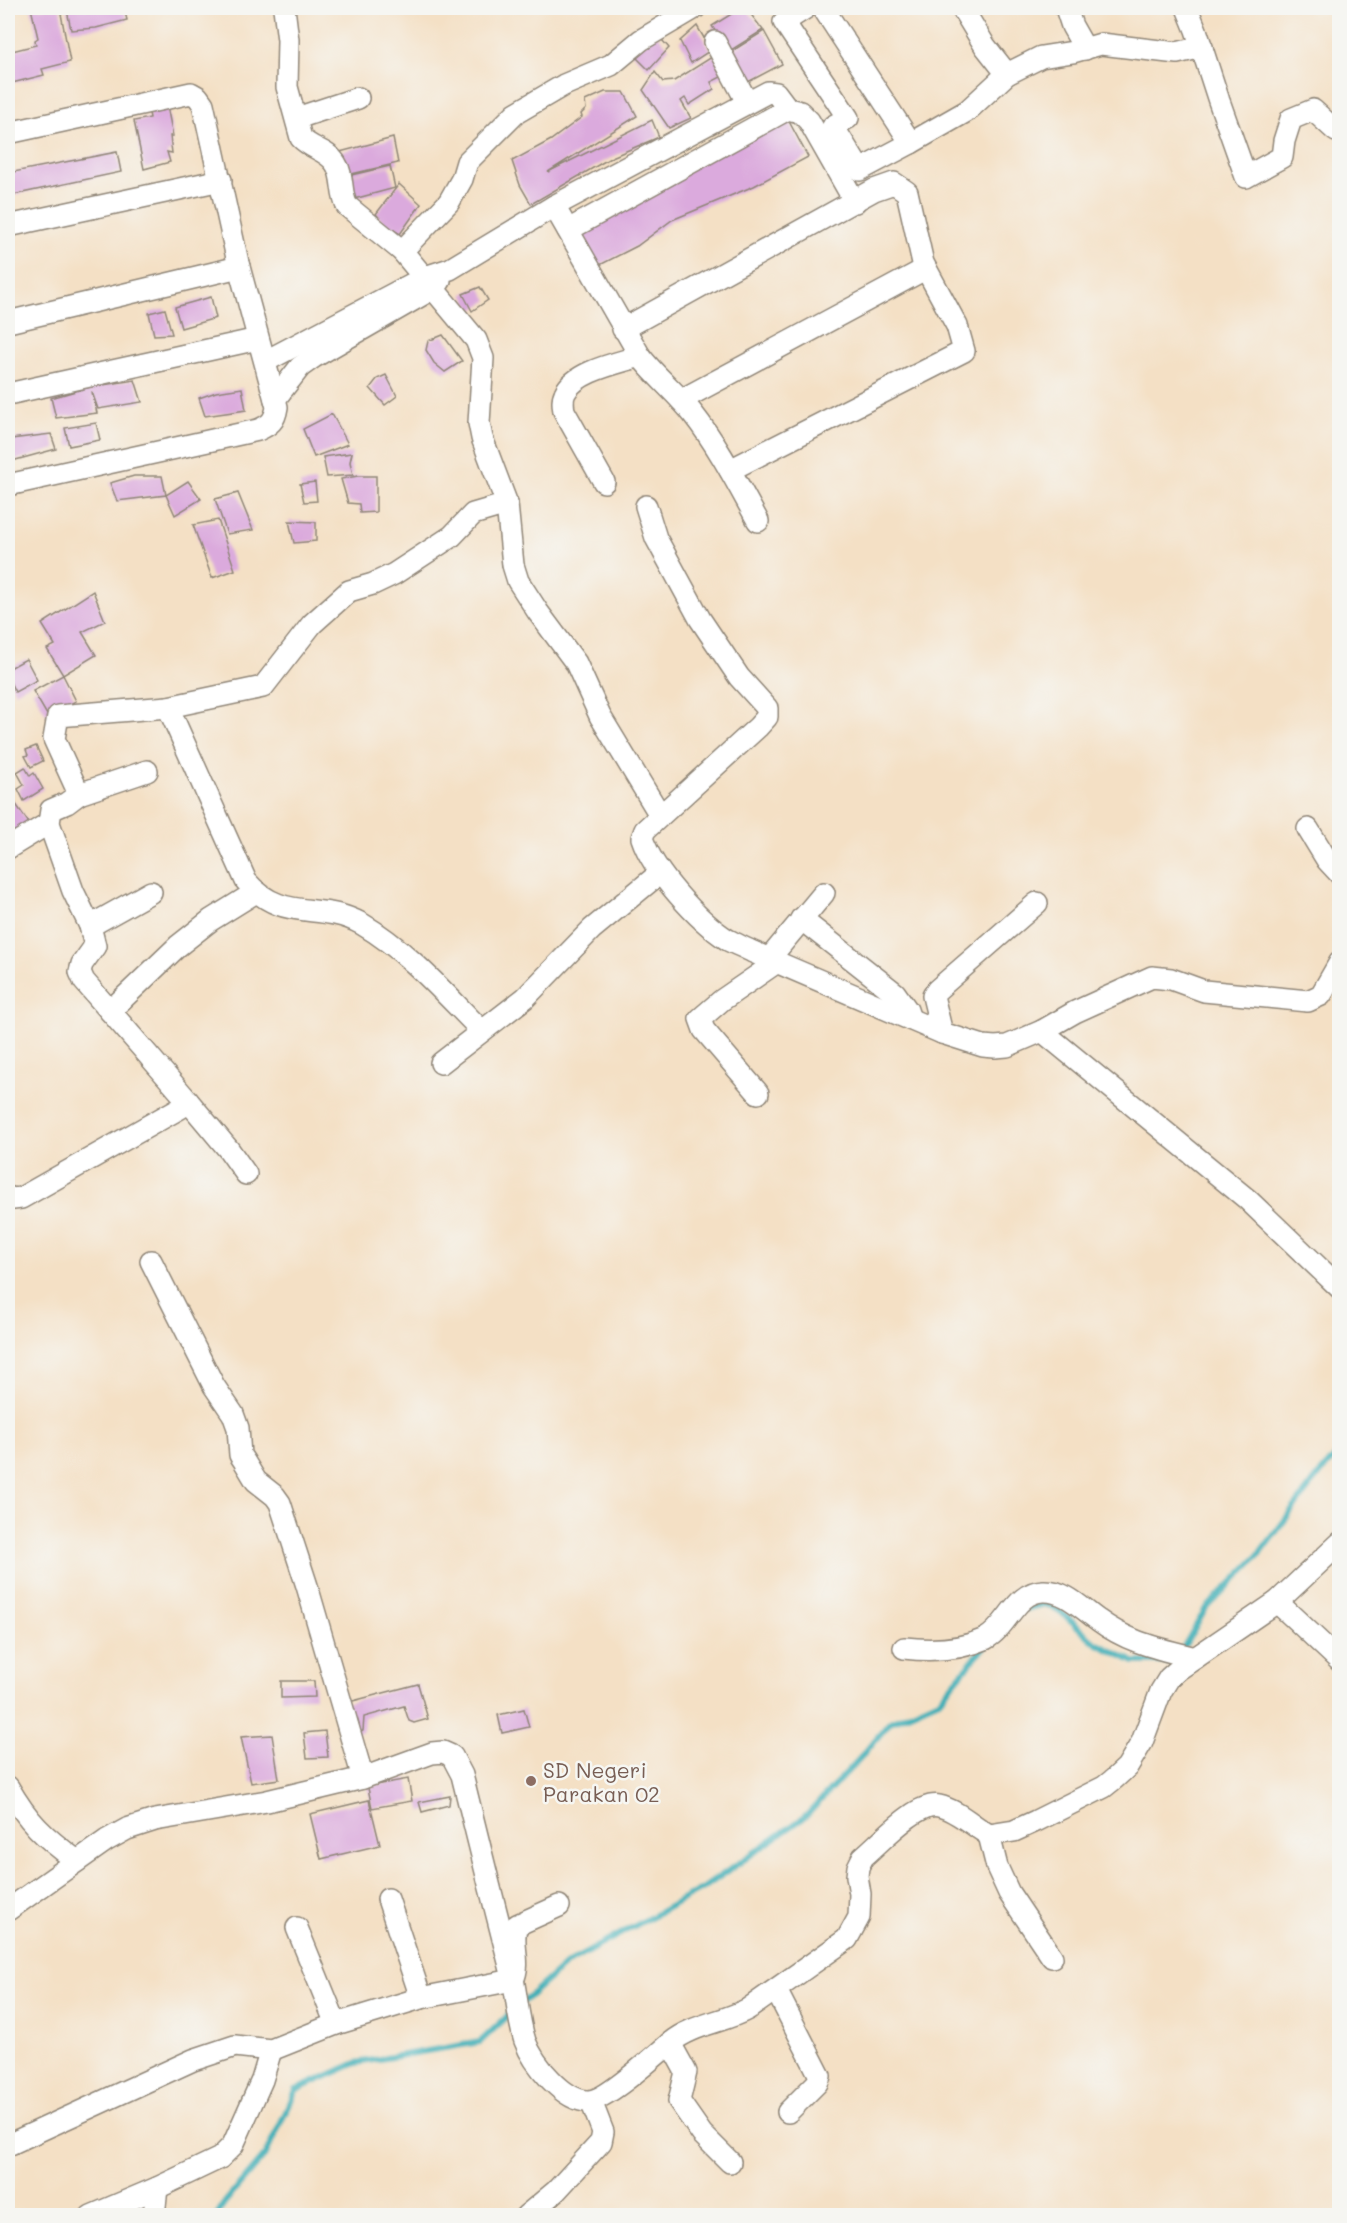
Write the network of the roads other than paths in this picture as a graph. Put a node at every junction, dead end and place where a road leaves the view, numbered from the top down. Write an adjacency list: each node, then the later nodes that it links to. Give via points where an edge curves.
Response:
1 (284, 8): 15 (street, via 287,87)
2 (695, 8): 24 (street, via 641,40 611,65 564,85 516,113 467,162 449,202)
3 (806, 8): 18 (street, via 784,22 848,118 833,126 860,170)
4 (823, 8): 18 (street)
5 (962, 8): 11 (street)
6 (1066, 8): 10 (street)
7 (1187, 8): 9 (street)
8 (715, 42): 13 (street)
9 (1202, 47): 10 (street, via 1177,53 1101,44); 16 (street, via 1246,177 1282,157 1291,119 1313,110 1335,131)
10 (1085, 49): 11 (street, via 1041,57)
11 (1007, 74): 18 (street, via 967,111)
12 (358, 98): 15 (street)
13 (747, 102): 14 (street, via 772,91); 21 (street)
14 (788, 110): 20 (street, via 800,112 809,121); 23 (street)
15 (297, 118): 24 (street, via 301,138 337,164 347,206)
16 (1340, 128)
17 (8, 133): 19 (street, via 191,93 203,104)
18 (911, 143)
19 (221, 180): 22 (street); 25 (street)
20 (855, 202): 26 (street, via 894,183 907,192); 29 (street)
21 (554, 206): 23 (street); 27 (street)
22 (8, 226)
23 (568, 230): 29 (street)
24 (402, 250): 27 (street)
25 (238, 267): 28 (street); 30 (street)
26 (925, 269): 35 (street); 36 (street, via 957,326 964,351)
27 (429, 283): 32 (street); 34 (street, via 300,367); 39 (street, via 481,350 479,423)
28 (8, 322)
29 (623, 330): 31 (street)
30 (258, 339): 32 (street); 33 (street)
31 (640, 356): 35 (street); 37 (street, via 596,370 564,393 564,411)
32 (266, 361): 34 (street)
33 (8, 394)
34 (275, 399): 38 (street, via 276,417 258,430)
35 (681, 400): 36 (street)
36 (730, 470): 41 (street)
37 (604, 483)
38 (8, 485)
39 (507, 504): 42 (street, via 473,514 452,536 403,568 349,591 312,624 262,687); 45 (street, via 518,581 576,663 600,716)
40 (646, 506): 45 (street, via 656,538 700,619 729,665 768,713 758,727)
41 (758, 521)
42 (168, 707): 44 (street, via 58,716 54,739); 52 (street, via 246,881)
43 (147, 771): 44 (street)
44 (80, 794): 46 (street, via 51,810)
45 (660, 815): 49 (street, via 642,838)
46 (49, 823): 48 (street); 56 (street)
47 (1308, 829): 50 (street)
48 (8, 848)
49 (660, 873): 57 (street, via 728,939); 61 (street, via 585,936 525,998)
50 (1340, 874)
51 (151, 892): 56 (street)
52 (256, 892): 59 (street, via 178,946); 61 (street, via 272,903 342,915 363,925 410,961)
53 (824, 894): 55 (street)
54 (1037, 903): 63 (street, via 937,990 933,996)
55 (801, 919): 57 (street); 60 (street, via 895,993)
56 (90, 926): 59 (street, via 95,946 80,972)
57 (773, 961): 60 (street); 65 (street, via 700,1019 704,1030)
58 (1340, 962): 62 (street, via 1321,995 1308,1001 1204,992 1171,979 1152,977)
59 (110, 1011): 66 (street)
60 (910, 1019): 63 (street)
61 (481, 1030): 64 (street)
62 (1042, 1031): 63 (street, via 995,1047); 70 (street, via 1260,1210)
63 (942, 1033)
64 (441, 1063)
65 (758, 1093)
66 (188, 1101): 67 (street); 68 (street, via 21,1198)
67 (246, 1174)
68 (8, 1197)
69 (151, 1261): 76 (street, via 214,1386 233,1414 240,1455 256,1481 280,1503)
70 (1340, 1288)
71 (1340, 1543): 72 (street)
72 (1277, 1602): 74 (street); 75 (street)
73 (904, 1648): 74 (street, via 942,1650 986,1638 1031,1592 1044,1591 1070,1599 1128,1639)
74 (1184, 1655): 78 (street, via 1161,1690 1142,1742 1127,1767 1114,1779 1014,1831)
75 (1340, 1661)
76 (363, 1778): 79 (street, via 267,1801 155,1820 107,1840); 85 (street, via 432,1753 452,1756 462,1775)
77 (8, 1787): 79 (street, via 46,1839)
78 (989, 1835): 84 (street, via 997,1867 1010,1893); 86 (street, via 938,1806 919,1809 863,1857 857,1876 859,1917 847,1939)
79 (77, 1861): 82 (street)
80 (388, 1899): 87 (street)
81 (559, 1906): 85 (street, via 517,1925)
82 (8, 1910)
83 (297, 1928): 88 (street)
84 (1052, 1957)
85 (515, 1989): 87 (street); 91 (street, via 525,2042 544,2072 566,2094)
86 (776, 1990): 89 (street, via 731,2018 699,2026); 92 (street, via 820,2076)
87 (421, 1998): 88 (street)
88 (336, 2024): 90 (street)
89 (670, 2043): 91 (street, via 612,2090); 94 (street, via 686,2072 679,2101 702,2134)
90 (272, 2050): 93 (street, via 235,2046 193,2060); 95 (street, via 233,2145 220,2158)
91 (591, 2101): 98 (street, via 603,2132 601,2142 556,2191)
92 (788, 2112)
93 (8, 2145)
94 (730, 2162)
95 (157, 2188): 96 (street); 97 (street)
96 (90, 2216)
97 (154, 2216)
98 (526, 2216)

